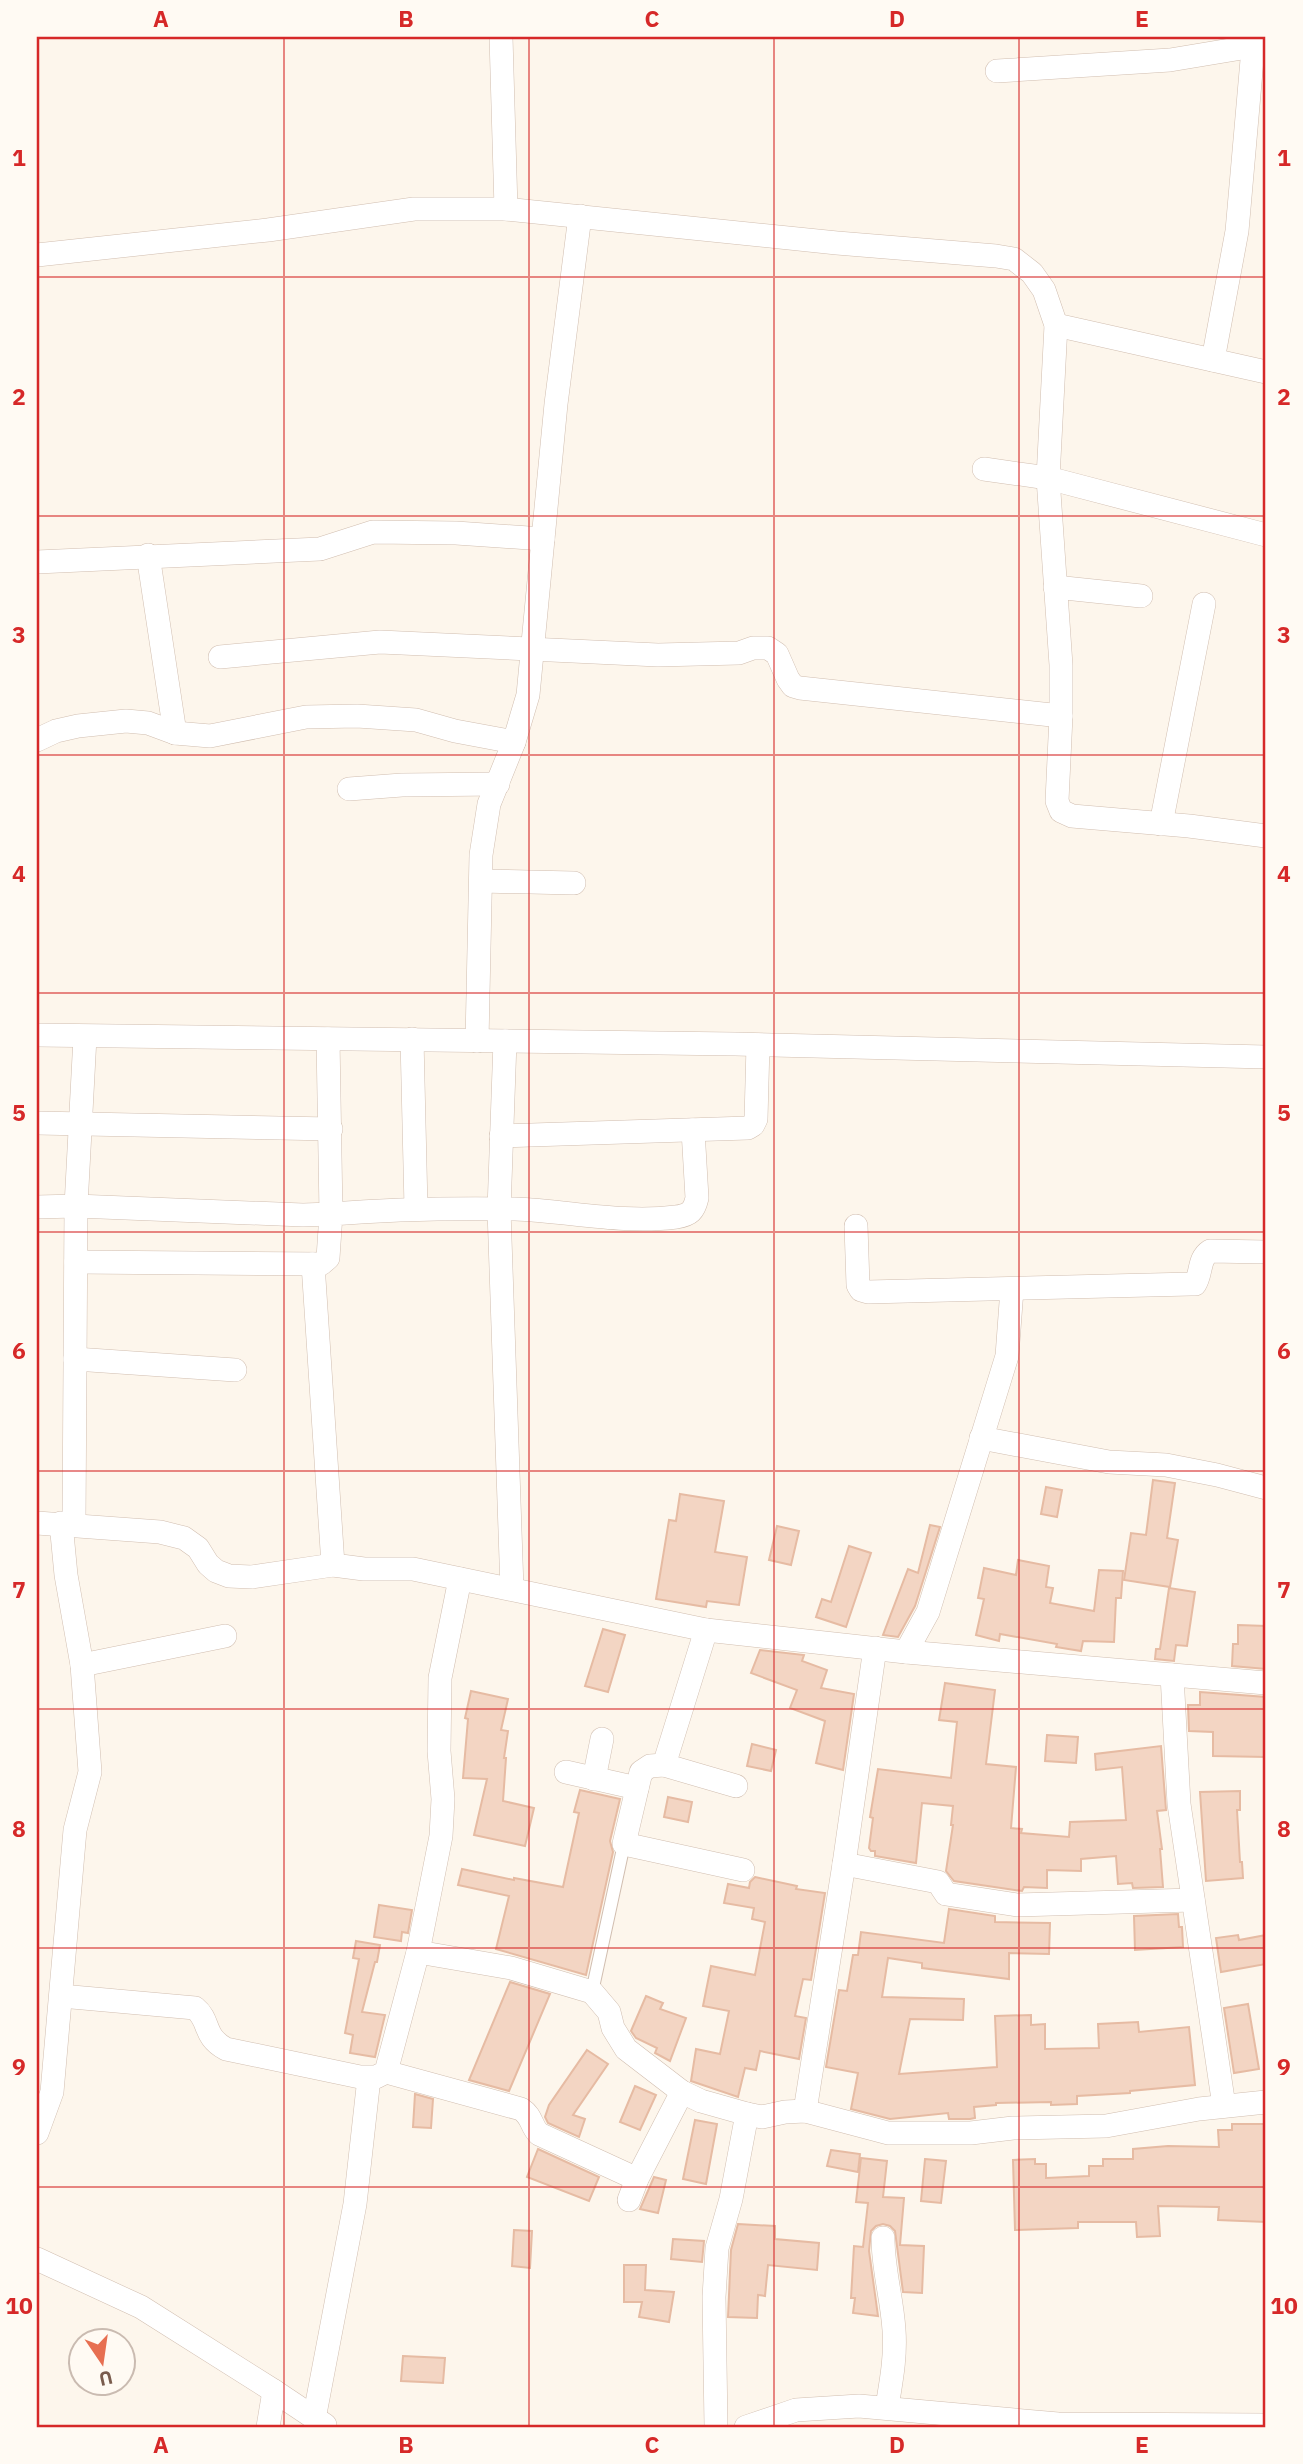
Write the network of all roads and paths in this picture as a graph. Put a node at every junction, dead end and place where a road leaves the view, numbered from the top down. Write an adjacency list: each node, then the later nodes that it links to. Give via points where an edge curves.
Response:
1 (501, 37): 4 (street)
2 (1258, 42): 3 (street, via 1170,60); 8 (street, via 1237,231)
3 (997, 71)
4 (506, 209): 5 (street); 6 (street, via 414,209)
5 (580, 216): 7 (street, via 1014,259 1044,290); 13 (street)
6 (37, 256)
7 (1056, 325): 8 (street); 11 (street)
8 (1213, 360): 9 (street)
9 (1266, 372)
10 (984, 469): 11 (street)
11 (1048, 478): 12 (street); 16 (street)
12 (1266, 535)
13 (543, 539): 14 (street, via 373,532 320,549); 19 (street)
14 (148, 555): 15 (street); 22 (street)
15 (37, 562)
16 (1055, 587): 17 (street); 21 (street)
17 (1142, 596)
18 (1204, 604): 27 (street)
19 (534, 649): 20 (street, via 380,642); 21 (street, via 658,655 768,648 777,654 793,686 800,688); 24 (street, via 528,695)
20 (220, 657)
21 (1061, 716): 27 (street, via 1057,801 1061,811 1072,816)
22 (175, 733): 23 (street, via 126,721 78,726); 24 (street, via 210,736 306,718 357,716 416,720)
23 (37, 740)
24 (514, 742): 25 (street)
25 (498, 784): 26 (street); 29 (street, via 488,804)
26 (349, 789)
27 (1161, 824): 28 (street)
28 (1266, 836)
29 (481, 881): 30 (street); 35 (street)
30 (575, 883)
31 (37, 1035): 32 (street)
32 (85, 1037): 33 (street); 40 (street)
33 (328, 1039): 34 (street); 41 (street)
34 (412, 1039): 35 (street); 46 (street)
35 (477, 1041): 36 (street)
36 (505, 1041): 37 (street); 43 (street)
37 (758, 1045): 38 (street); 42 (street, via 753,1125)
38 (1266, 1057)
39 (37, 1123): 40 (street)
40 (80, 1124): 41 (street); 44 (street)
41 (331, 1129): 48 (street)
42 (693, 1130): 43 (street); 47 (street, via 697,1198 690,1214 644,1219)
43 (501, 1136): 47 (street)
44 (76, 1206): 45 (street); 48 (street); 51 (street)
45 (37, 1207)
46 (416, 1208): 47 (street); 48 (street)
47 (499, 1210): 62 (street)
48 (331, 1214): 52 (street, via 328,1258 323,1264)
49 (856, 1226): 53 (street, via 861,1290)
50 (1266, 1252): 53 (street, via 1210,1251 1201,1262 1200,1277 1191,1284)
51 (76, 1262): 52 (street); 54 (street)
52 (313, 1264): 60 (street)
53 (1012, 1289): 56 (street, via 1007,1356)
54 (75, 1359): 55 (street); 59 (street)
55 (235, 1370)
56 (981, 1438): 57 (street, via 1109,1462 1166,1465); 66 (street, via 928,1612)
57 (1266, 1488)
58 (37, 1523): 59 (street)
59 (68, 1524): 60 (street, via 184,1538 216,1571 229,1576); 67 (street, via 66,1575)
60 (332, 1565): 61 (street, via 414,1569)
61 (460, 1578): 62 (street); 80 (street, via 440,1678 441,1836)
62 (512, 1588): 63 (street)
63 (706, 1630): 65 (street); 71 (street)
64 (225, 1636): 67 (street)
65 (875, 1648): 66 (street); 77 (street)
66 (906, 1652): 68 (street)
67 (82, 1665): 82 (street, via 90,1772 75,1830)
68 (1172, 1675): 69 (street); 79 (street, via 1179,1804)
69 (1266, 1683)
70 (602, 1739): 73 (street)
71 (664, 1765): 74 (street); 75 (street, via 641,1772)
72 (566, 1772): 73 (street)
73 (594, 1779): 75 (street)
74 (736, 1786)
75 (636, 1788): 76 (street)
76 (624, 1844): 78 (street); 81 (lane)
77 (844, 1864): 79 (street, via 938,1882 946,1895 1017,1905); 87 (street)
78 (743, 1870)
79 (1193, 1900): 86 (street)
80 (418, 1952): 81 (street, via 510,1968); 83 (street)
81 (592, 1992): 84 (street, via 609,2012 626,2049)
82 (61, 1996): 83 (street, via 195,2008 215,2043 226,2049); 89 (street, via 52,2092)
83 (378, 2075): 84 (street, via 521,2109 529,2114 539,2134 633,2190); 94 (street)
84 (682, 2092): 88 (street)
85 (1266, 2102): 86 (street)
86 (1224, 2106): 87 (street, via 1106,2126 957,2133 888,2133)
87 (805, 2111): 88 (street)
88 (747, 2115): 97 (street, via 717,2248 713,2297)
89 (37, 2133)
90 (883, 2238): 93 (street, via 895,2356)
91 (37, 2259): 92 (street, via 141,2307)
92 (274, 2391): 94 (street); 96 (street)
93 (887, 2407): 95 (street, via 1058,2424); 98 (street, via 796,2410)
94 (321, 2423)
95 (1266, 2425)
96 (268, 2427)
97 (716, 2427)
98 (748, 2427)

